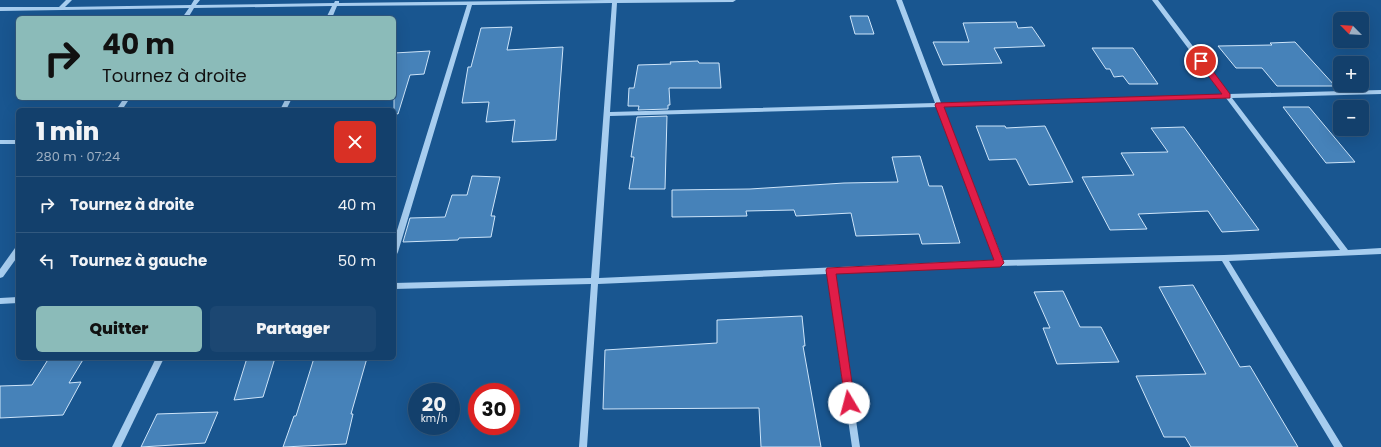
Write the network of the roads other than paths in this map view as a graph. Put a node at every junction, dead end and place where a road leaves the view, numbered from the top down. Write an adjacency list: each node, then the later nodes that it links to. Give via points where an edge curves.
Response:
1 (69, 0): 11 (street)
2 (198, 0): 10 (street)
3 (733, 0): 7 (street)
4 (899, 0): 17 (street)
5 (1155, 0): 16 (street)
6 (490, 1): 7 (street); 9 (street)
7 (615, 1): 18 (street)
8 (337, 2): 9 (street); 10 (street); 14 (street)
9 (470, 3): 21 (street)
10 (193, 7): 11 (street); 13 (street)
11 (61, 8): 12 (street)
12 (0, 9)
13 (186, 16)
14 (330, 16)
15 (1381, 92): 16 (street)
16 (1227, 96): 17 (street); 24 (street)
17 (939, 105): 18 (street); 26 (street)
18 (607, 114): 29 (street)
19 (0, 142): 20 (street)
20 (16, 142)
21 (396, 245)
22 (1381, 251): 24 (street)
23 (16, 253): 28 (street)
24 (1346, 253): 25 (street)
25 (1224, 258): 26 (street); 37 (street)
26 (1000, 263): 27 (street)
27 (830, 270): 29 (street); 36 (street)
28 (0, 275)
29 (595, 281): 30 (street); 35 (street)
30 (396, 286)
31 (16, 300): 32 (street)
32 (0, 301)
33 (159, 360): 34 (street)
34 (116, 447)
35 (584, 447)
36 (856, 447)
37 (1339, 447)

